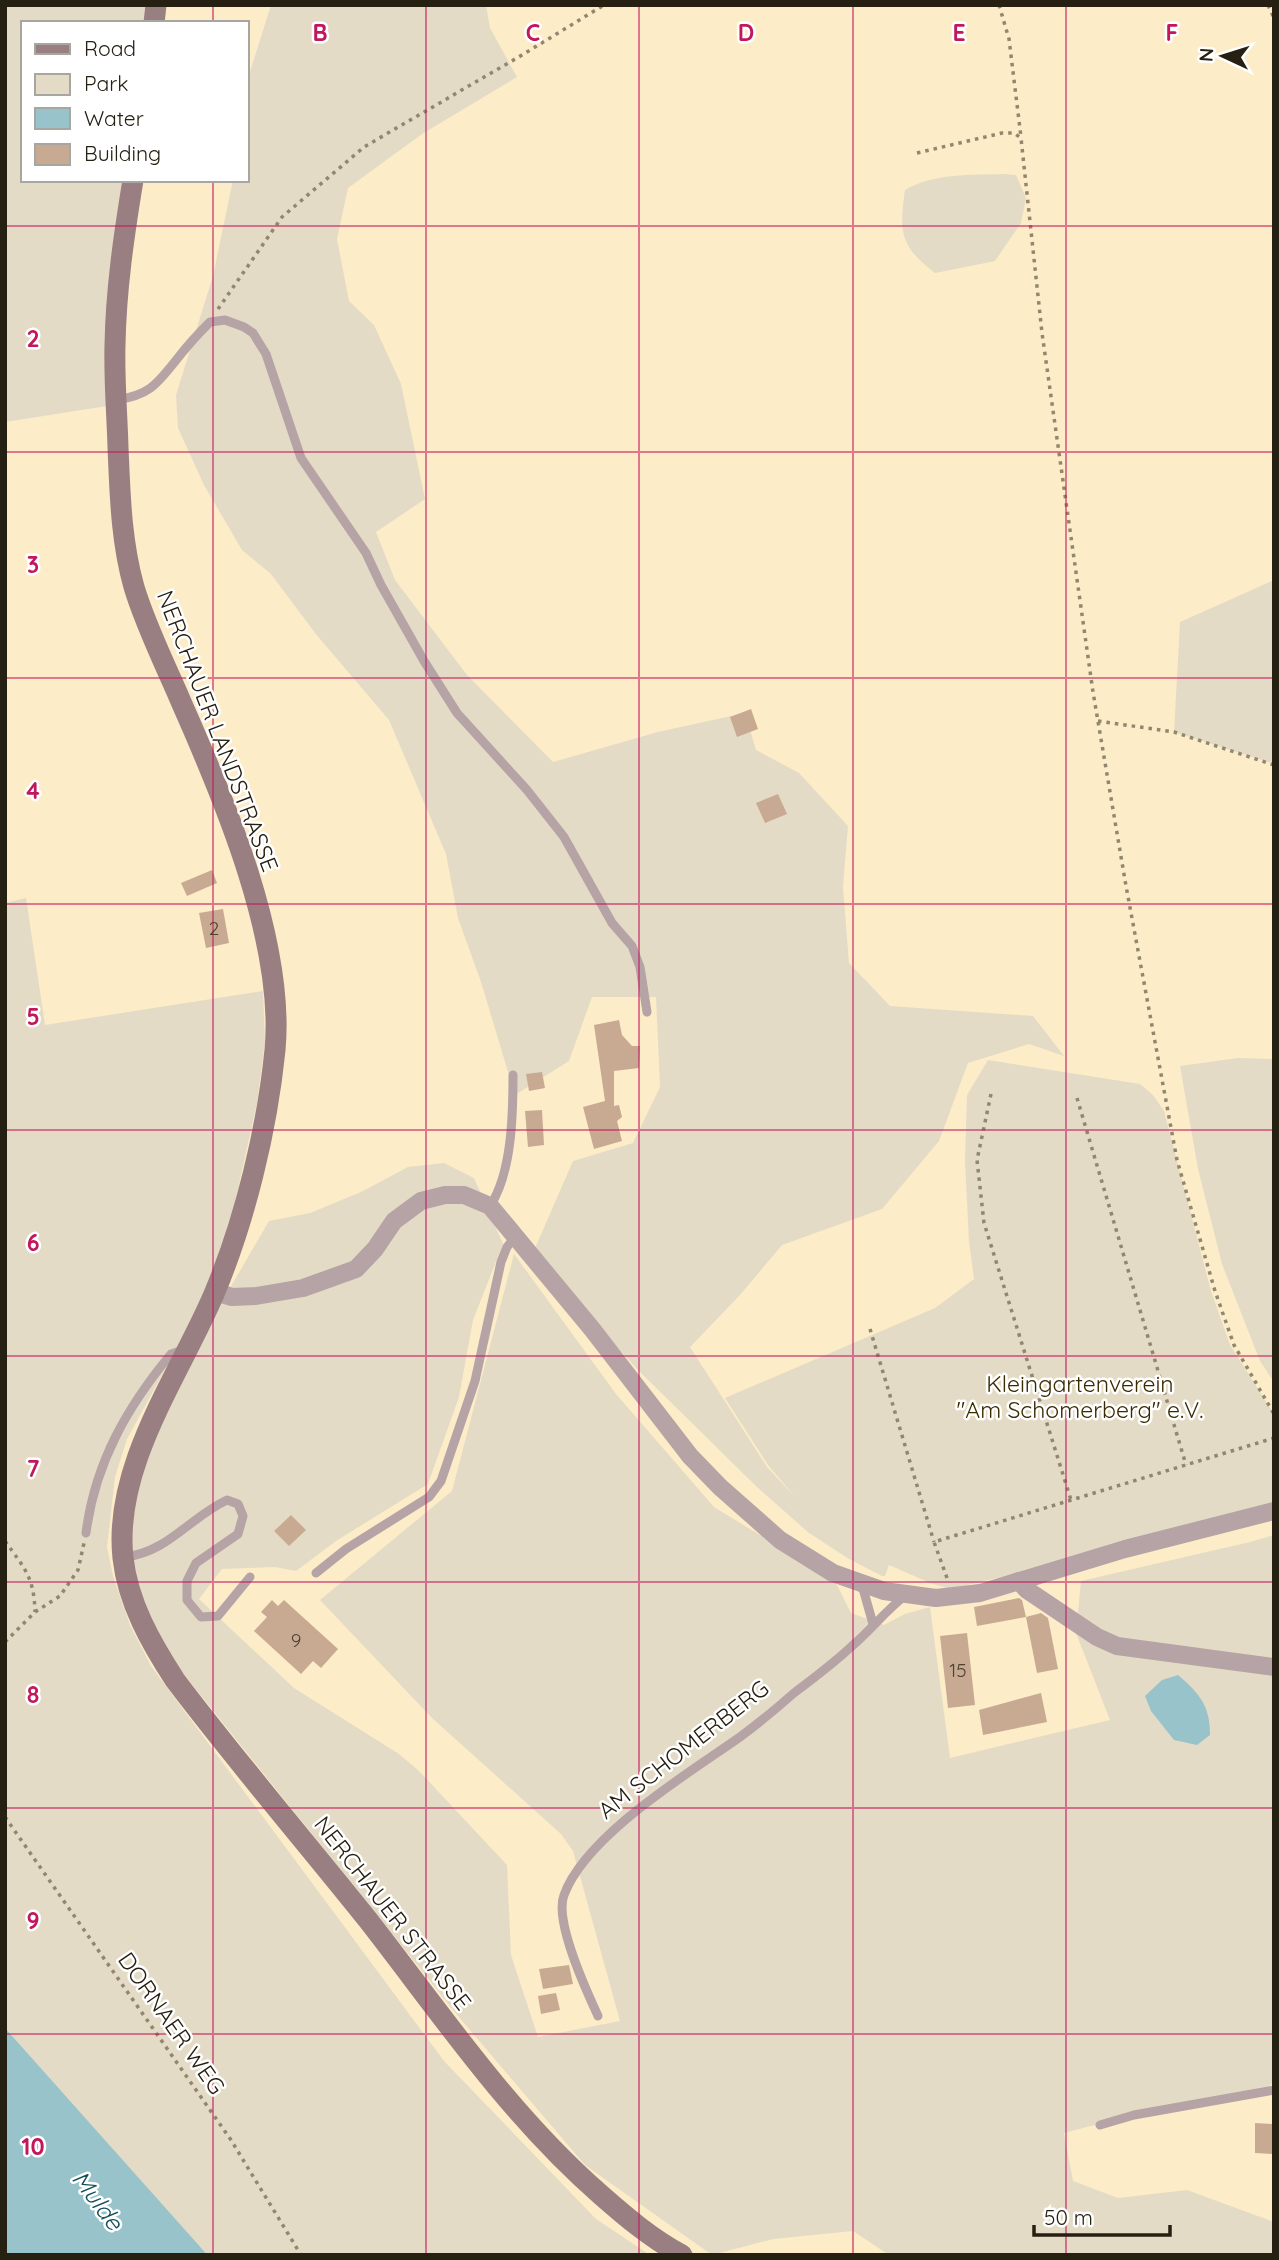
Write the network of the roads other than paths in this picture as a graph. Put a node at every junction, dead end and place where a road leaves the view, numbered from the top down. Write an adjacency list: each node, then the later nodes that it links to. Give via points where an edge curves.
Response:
1 (133, 182): 2 (main road, NERCHAUER LANDSTRASSE, via 118,289)
2 (116, 400): 3 (lane, via 135,397 164,377 210,322 225,320 253,333 266,354 301,458 366,553 457,713 564,837 612,923 632,946); 7 (main road, NERCHAUER LANDSTRASSE, via 122,526 135,589 234,834 258,908 275,999 275,1049 264,1118 232,1247)
3 (647, 1012)
4 (513, 1075): 5 (lane, via 505,1171)
5 (490, 1206): 6 (street); 7 (street, via 464,1195 421,1201 394,1222 356,1269 303,1288 267,1294 232,1297)
6 (515, 1237): 12 (lane, via 501,1262 475,1381 441,1481 429,1497); 15 (street, via 690,1456 720,1487 780,1540 833,1573)
7 (215, 1292): 8 (main road, NERCHAUER STRASSE)
8 (189, 1351): 10 (lane, via 171,1354 123,1419 98,1478); 11 (main road, NERCHAUER STRASSE, via 134,1466 124,1511)
9 (1274, 1511): 14 (street)
10 (86, 1533)
11 (123, 1557): 13 (lane, via 145,1555 227,1500 238,1504 243,1516 238,1534 196,1563 187,1581 187,1600 201,1617 218,1616); 22 (main road, NERCHAUER STRASSE, via 133,1601 152,1646 174,1681 460,2042 569,2168 624,2216)
12 (316, 1573)
13 (250, 1577)
14 (1019, 1581): 16 (street, via 980,1593 936,1598); 18 (street, via 1097,1637 1117,1646)
15 (862, 1583): 16 (street); 17 (lane)
16 (907, 1594): 17 (lane, AM SCHOMERBERG)
17 (873, 1624): 19 (lane, AM SCHOMERBERG, via 855,1645 742,1735 641,1807 595,1849 573,1877 561,1905 569,1944)
18 (1274, 1667)
19 (598, 2016)
20 (1274, 2090): 21 (lane)
21 (1100, 2125)
22 (682, 2255)

